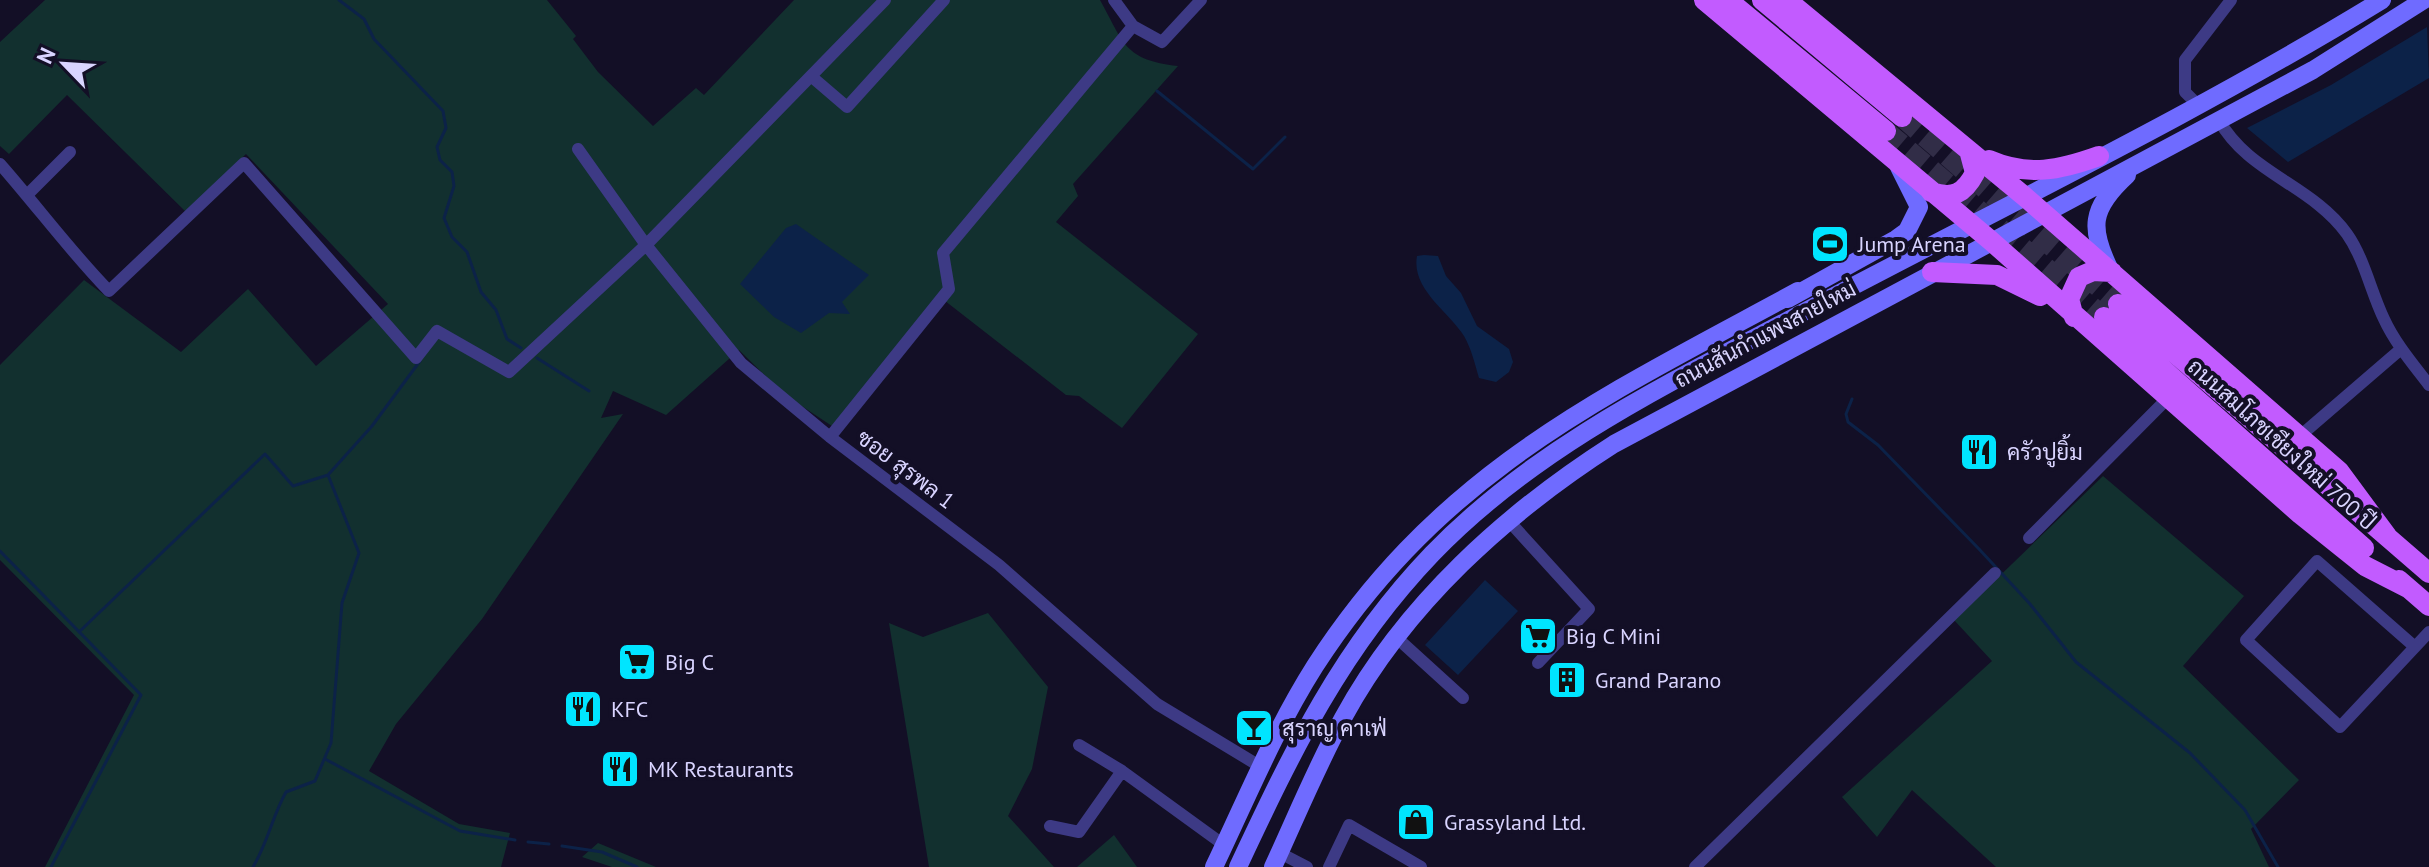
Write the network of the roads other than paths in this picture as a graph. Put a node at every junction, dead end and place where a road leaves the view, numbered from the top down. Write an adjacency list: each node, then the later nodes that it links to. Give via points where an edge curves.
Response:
1 (885, 0): 13 (street)
2 (944, 0): 13 (street, via 847,107)
3 (1114, 0): 12 (street)
4 (1201, 0): 12 (street, via 1162,42)
5 (1704, 0): 24 (main road)
6 (1728, 0): 17 (main road)
7 (1762, 0): 15 (main road)
8 (1787, 0): 20 (main road)
9 (2231, 0): 14 (street, via 2185,60 2185,92)
10 (2382, 0): 14 (main road, ถนนสันกำแพงสายใหม่)
11 (2424, 0): 16 (main road, ถนนสันกำแพงสายใหม่, via 2313,70)
12 (1133, 26): 42 (street, via 943,253 949,289)
13 (812, 77): 31 (street)
14 (2200, 107): 21 (main road, ถนนสันกำแพงสายใหม่)
15 (1902, 117)
16 (2219, 120): 22 (main road, ถนนสันกำแพงสายใหม่); 36 (street, via 2230,140 2261,168 2308,196 2346,232)
17 (1886, 131)
18 (578, 149): 31 (street, ซอย สุรพล 1)
19 (70, 152): 26 (street)
20 (1970, 154): 21 (main road, via 2027,171 2058,170); 25 (main road, via 1975,173 1965,189 1947,197); 27 (main road)
21 (2099, 156): 27 (main road, ถนนสันกำแพงสายใหม่)
22 (2140, 163): 28 (main road, ถนนสันกำแพงสายใหม่); 33 (main road, via 2103,200 2095,221 2097,240)
23 (0, 164): 26 (street)
24 (1899, 167): 25 (main road); 34 (main road, via 1919,207 1907,231)
25 (1929, 192): 29 (main road)
26 (27, 195): 31 (street, via 109,291 244,163 416,358 437,331 509,372)
27 (2024, 196): 28 (main road); 29 (main road, ถนนสันกำแพงสายใหม่)
28 (2043, 212): 30 (main road, ถนนสันกำแพงสายใหม่); 33 (main road)
29 (1970, 224): 30 (main road); 37 (main road, ถนนสันกำแพงสายใหม่)
30 (1990, 240): 32 (main road, ถนนสันกำแพงสายใหม่); 35 (main road)
31 (646, 245): 42 (street, ซอย สุรพล 1, via 741,363)
32 (1932, 272): 35 (main road, via 1997,275); 44 (main road, ถนนสันกำแพงสายใหม่, via 1614,444)
33 (2112, 272): 35 (main road, via 2079,277 2069,299); 41 (main road)
34 (1798, 291): 37 (main road); 43 (main road, via 1578,411)
35 (2074, 317): 39 (main road)
36 (2401, 349): 38 (street); 41 (street)
37 (1715, 359): 40 (main road, ถนนสันกำแพงสายใหม่)
38 (2429, 385)
39 (2168, 398): 46 (street); 50 (main road, via 2365,566)
40 (1579, 435): 43 (main road); 55 (main road, ถนนสันกำแพงสายใหม่, via 1517,477 1457,530)
41 (2300, 436): 45 (main road, via 2339,471)
42 (830, 437): 60 (street, ซอย สุรพล 1, via 999,565 1157,704)
43 (1522, 448): 49 (main road, via 1436,518)
44 (1508, 520): 53 (main road, ถนนสันกำแพงสายใหม่, via 1447,579); 56 (street, via 1589,609)
45 (2387, 536): 48 (main road, ถนนสมโภชเชียงใหม่ 700 ปี); 50 (main road, ถนนสมโภชเชียงใหม่ 700 ปี, via 2111,310)
46 (2029, 538)
47 (1995, 573): 70 (street)
48 (2429, 573)
49 (1376, 583): 55 (main road); 60 (main road, via 1314,669)
50 (2408, 588): 51 (main road, ถนนสมโภชเชียงใหม่ 700 ปี)
51 (2429, 606)
52 (2429, 632): 54 (street)
53 (1397, 638): 57 (street); 64 (main road, ถนนสันกำแพงสายใหม่, via 1344,717)
54 (2415, 647): 54 (street, via 2340,727 2246,640 2317,561)
55 (1352, 652): 58 (main road, ถนนสันกำแพงสายใหม่)
56 (1538, 663)
57 (1463, 698)
58 (1300, 736): 60 (main road); 66 (main road, ถนนสันกำแพงสายใหม่)
59 (1079, 745): 61 (street)
60 (1264, 761): 63 (main road)
61 (1122, 771): 62 (street, via 1079,832); 63 (street)
62 (1050, 826)
63 (1224, 845): 65 (main road)
64 (1277, 860): 67 (street)
65 (1214, 867)
66 (1238, 867)
67 (1307, 867)
68 (1329, 867): 69 (street, via 1349,825)
69 (1421, 867)
70 (1695, 867)

